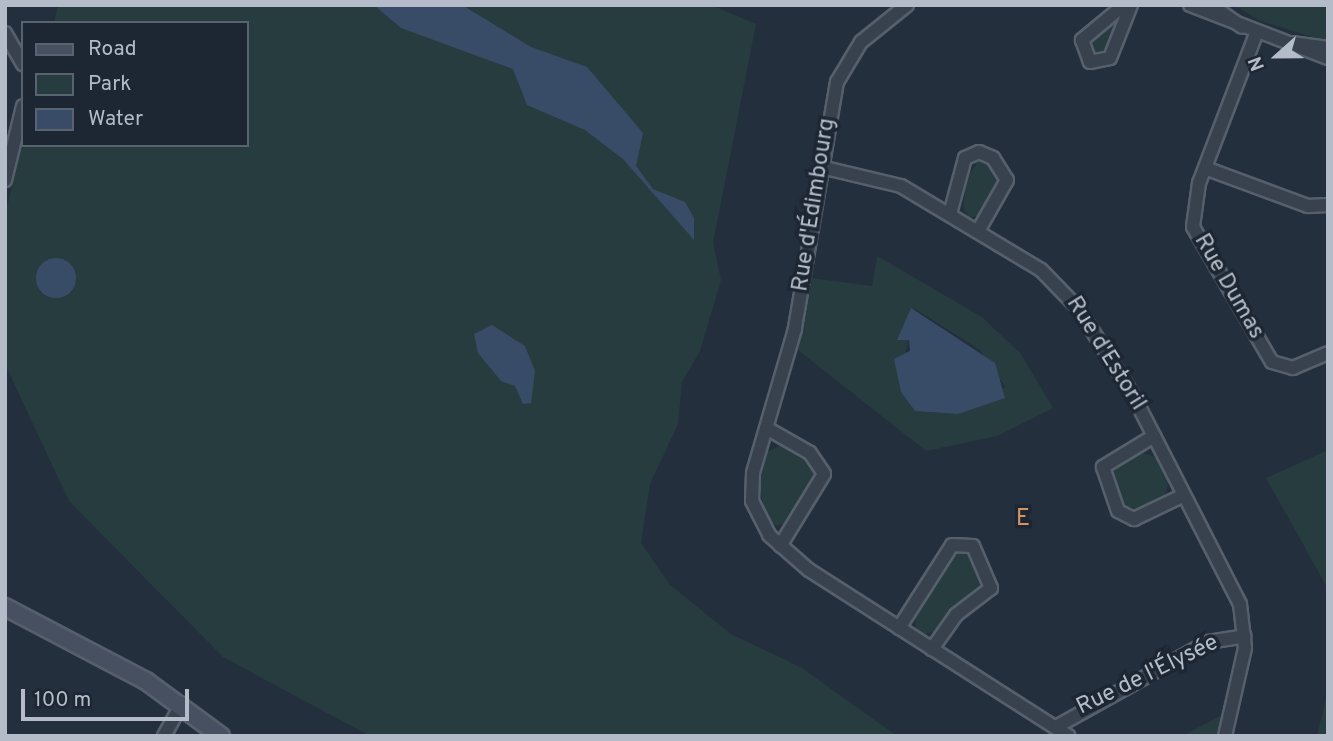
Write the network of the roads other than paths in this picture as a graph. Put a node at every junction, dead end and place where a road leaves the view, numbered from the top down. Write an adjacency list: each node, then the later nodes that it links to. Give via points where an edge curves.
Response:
1 (907, 5): 14 (street, Rue d'Édimbourg, via 861,42 841,74)
2 (1124, 5): 3 (street, via 1082,40 1090,62 1110,58)
3 (1131, 5)
4 (1190, 5): 6 (street)
5 (1211, 5): 6 (street)
6 (1242, 27): 8 (street)
7 (5, 33): 12 (street)
8 (1256, 34): 9 (street); 15 (street, Rue Dumas)
9 (1285, 43): 10 (street); 11 (street)
10 (1328, 48)
11 (1328, 58)
12 (21, 61)
13 (21, 114): 16 (street)
14 (821, 167): 18 (street, Rue d'Estoril, via 893,182); 21 (street, Rue d'Édimbourg, via 795,329)
15 (1205, 168): 17 (street, via 1308,206); 20 (street, Rue Dumas, via 1193,204 1195,234 1267,355 1288,369)
16 (5, 180)
17 (1328, 205)
18 (950, 214): 19 (street, Rue d'Estoril); 19 (street, via 965,158 979,152 993,158 1007,180)
19 (978, 231): 22 (street, Rue d'Estoril, via 1067,293)
20 (1328, 353)
21 (768, 429): 24 (street, Rue d'Édimbourg, via 751,494 758,520); 24 (street, via 810,453 824,474)
22 (1154, 436): 23 (street, Rue d'Estoril); 23 (street, Rue d'Estoril, via 1103,467 1118,511 1135,519)
23 (1184, 495): 27 (street, Rue d'Estoril, via 1237,597)
24 (780, 546): 26 (street, Rue d'Édimbourg)
25 (5, 607): 29 (street)
26 (899, 628): 28 (street, Rue d'Édimbourg); 28 (street, via 952,545 973,546 991,588 956,615)
27 (1245, 636): 30 (street, Rue de l'Élysée, via 1208,642); 34 (street, Rue d'Estoril)
28 (932, 649): 30 (street, Rue d'Édimbourg)
29 (182, 704): 31 (street); 32 (street)
30 (1056, 727): 33 (street, Rue d'Édimbourg)
31 (164, 736)
32 (221, 736)
33 (1069, 736)
34 (1225, 736)

